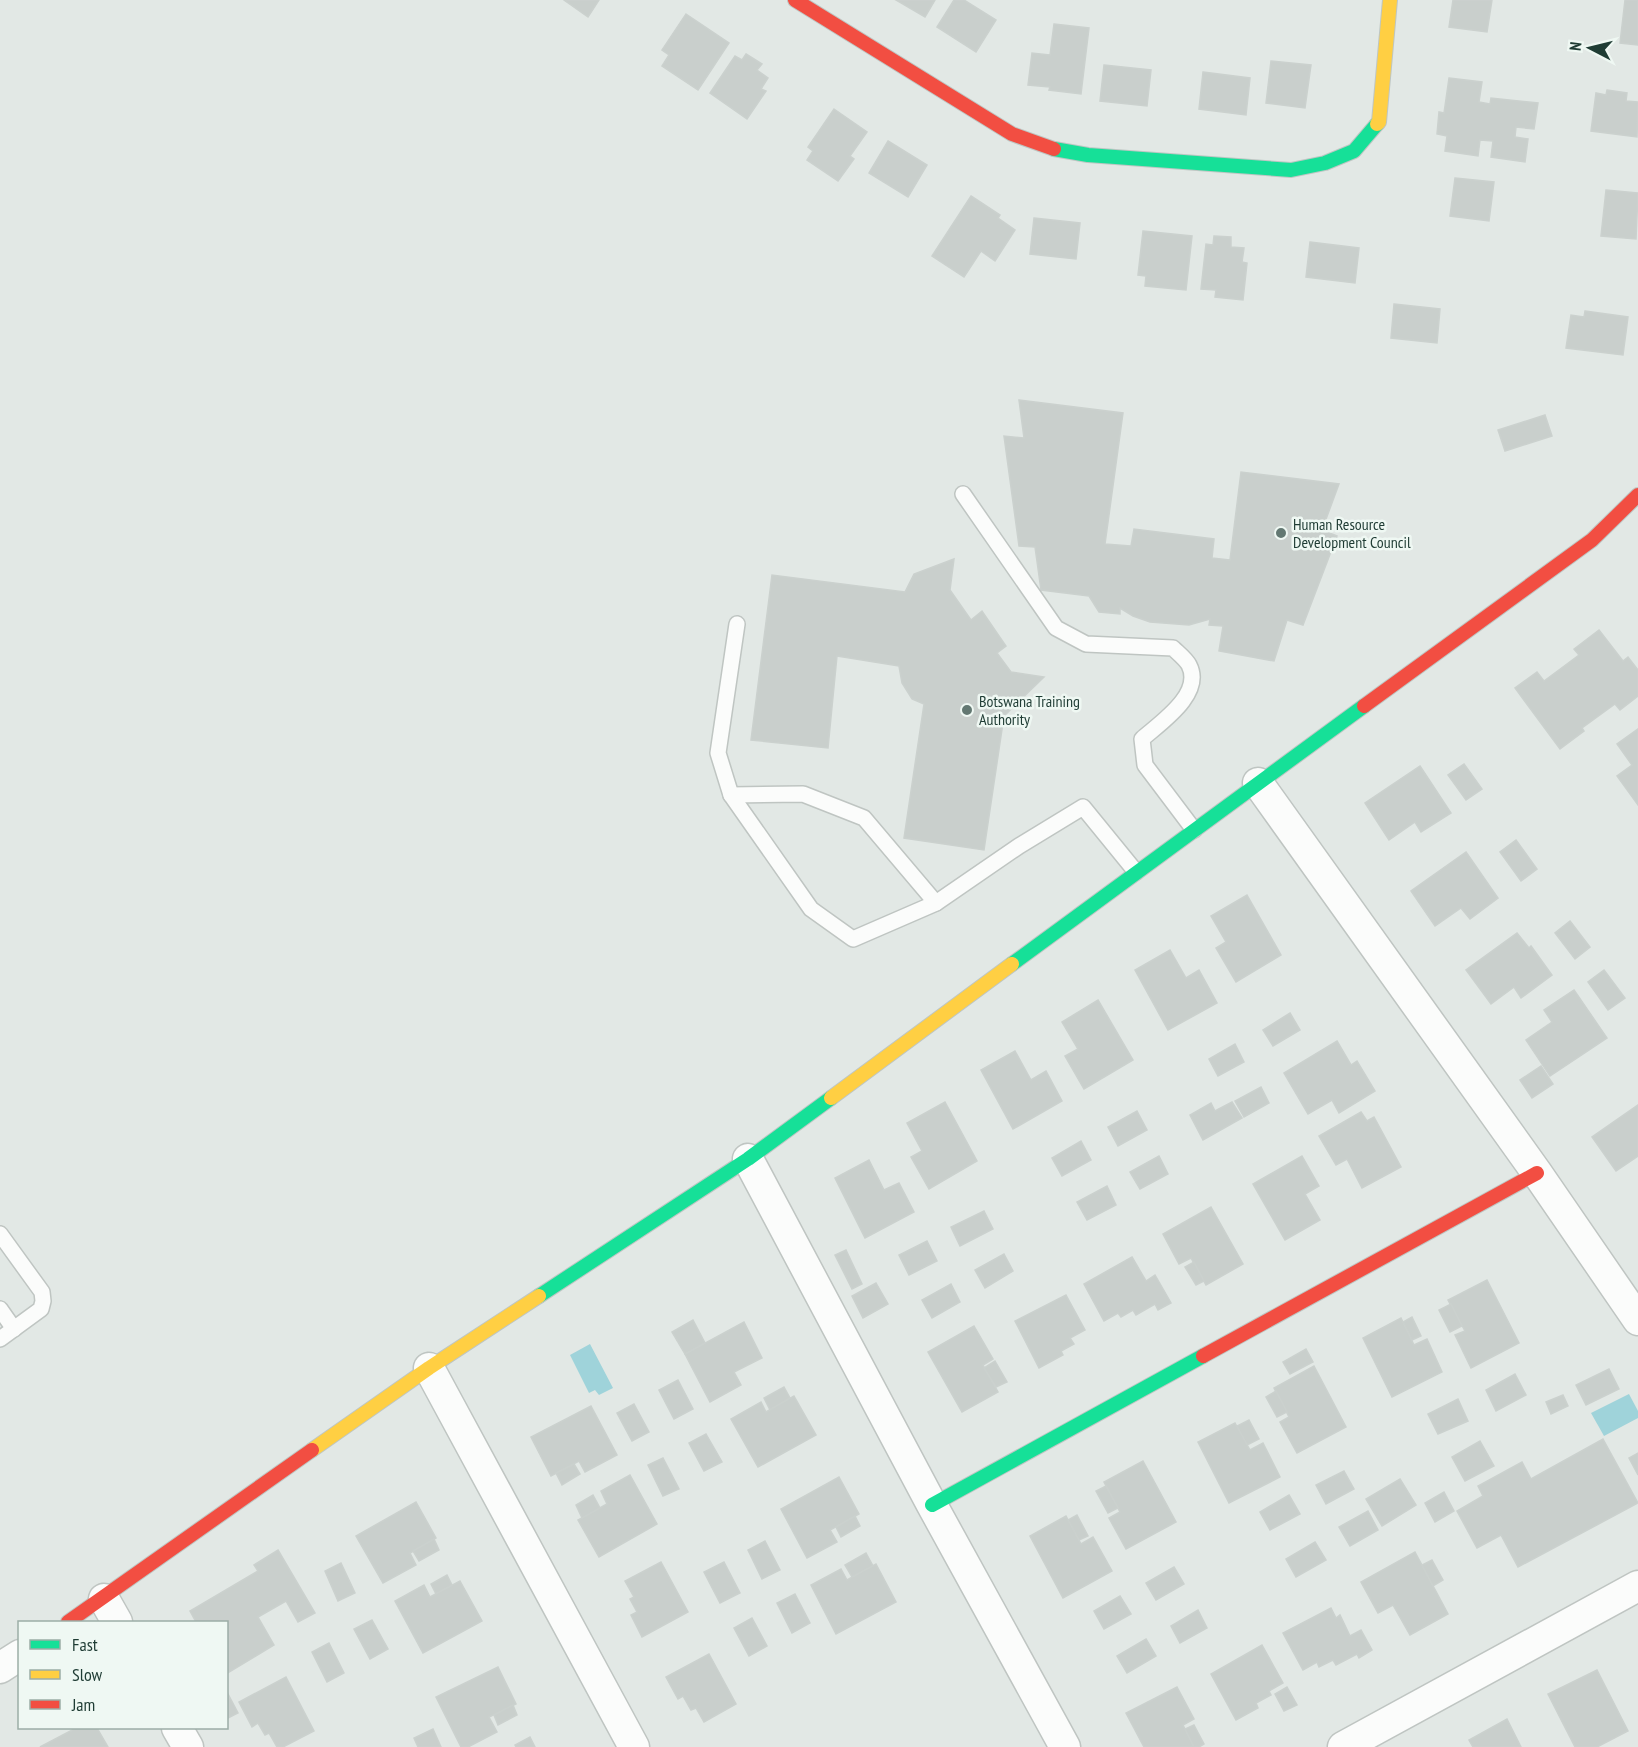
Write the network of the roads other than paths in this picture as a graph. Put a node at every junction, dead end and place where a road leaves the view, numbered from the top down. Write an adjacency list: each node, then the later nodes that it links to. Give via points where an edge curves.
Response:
1 (795, 0): 2 (street, via 1012,134 1048,148 1088,155 1291,170 1325,163 1354,151 1379,122)
2 (1390, 0)
3 (963, 494): 8 (lane, via 1056,628 1086,644 1173,648 1189,665 1192,682 1185,700 1142,739 1145,765)
4 (1638, 495): 6 (street, via 1592,540)
5 (737, 624): 7 (lane, via 718,753)
6 (1258, 783): 8 (street); 12 (street)
7 (731, 795): 10 (lane, via 804,794 864,818); 10 (lane, via 812,909 853,939)
8 (1194, 830): 9 (street)
9 (1136, 872): 10 (lane, via 1083,807); 11 (street)
10 (936, 903)
11 (748, 1159): 18 (street); 19 (street)
12 (1537, 1173): 15 (street); 19 (street)
13 (0, 1234): 16 (lane, via 42,1292 41,1309)
14 (0, 1309): 16 (lane)
15 (1638, 1320)
16 (14, 1329): 17 (lane)
17 (0, 1339)
18 (429, 1368): 21 (street); 27 (street)
19 (932, 1505): 28 (street)
20 (1638, 1586): 29 (street)
21 (111, 1611): 22 (street)
22 (75, 1621)
23 (18, 1656): 24 (street)
24 (0, 1668)
25 (178, 1729): 26 (street)
26 (188, 1747)
27 (634, 1747)
28 (1065, 1747)
29 (1343, 1747)

